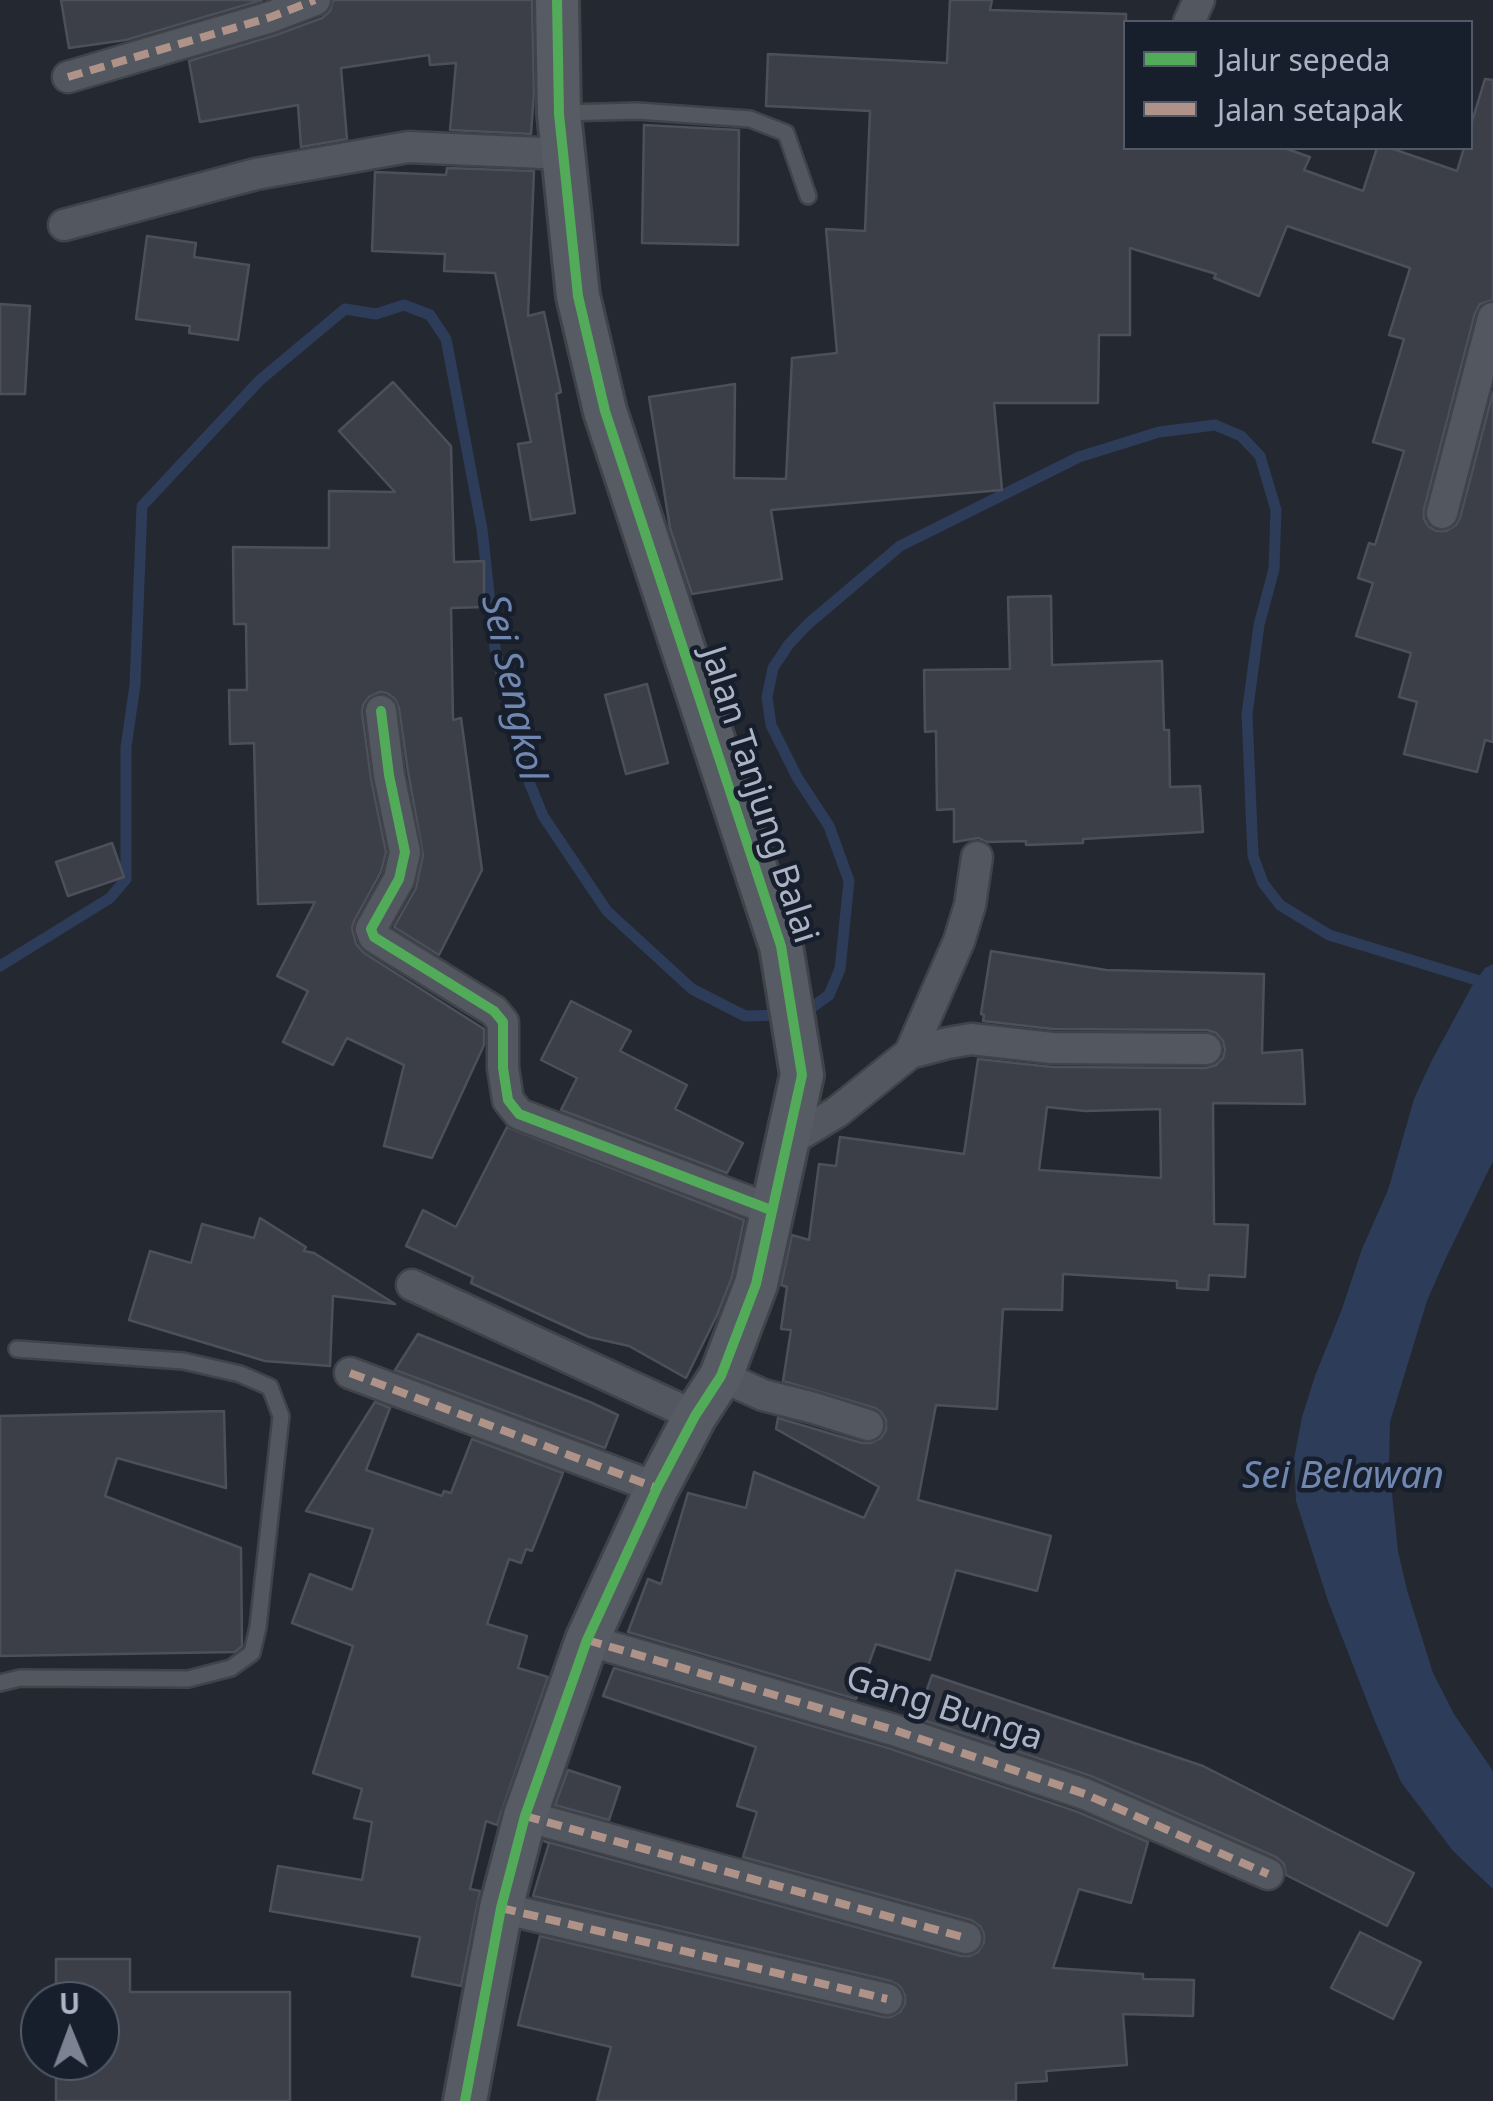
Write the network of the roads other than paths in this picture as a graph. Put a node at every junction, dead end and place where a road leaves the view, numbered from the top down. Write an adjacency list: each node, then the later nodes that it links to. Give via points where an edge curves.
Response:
1 (315, 0): 3 (street)
2 (557, 0): 4 (street, Jalan Tanjung Balai)
3 (68, 77)
4 (562, 134): 5 (lane, via 637,111 750,119 786,133); 6 (street, via 408,147 256,174); 13 (street, Jalan Tanjung Balai, via 578,296 605,411 781,946 802,1075)
5 (808, 196)
6 (64, 225)
7 (1493, 318): 8 (street)
8 (1442, 513)
9 (381, 711): 14 (street, via 405,852 399,879 370,929 374,937 494,1011 502,1022 508,1100 519,1114)
10 (977, 857): 12 (street, via 959,941)
11 (1206, 1049): 12 (street, via 1068,1049 971,1039)
12 (910, 1054): 13 (street)
13 (786, 1143): 14 (street, Jalan Tanjung Balai)
14 (770, 1210): 18 (street, Jalan Tanjung Balai, via 756,1284)
15 (412, 1285): 19 (street)
16 (17, 1349): 23 (lane, via 184,1360 240,1374 270,1387 281,1416 252,1653 231,1668 188,1679 20,1678)
17 (350, 1372): 21 (street)
18 (721, 1376): 19 (street, Jalan Tanjung Balai); 20 (street)
19 (695, 1416): 21 (street, Jalan Tanjung Balai)
20 (868, 1425)
21 (657, 1488): 22 (street, Jalan Tanjung Balai)
22 (587, 1640): 24 (street, Jalan Tanjung Balai); 25 (street, Gang Bunga, via 1085,1794)
23 (0, 1684)
24 (525, 1816): 26 (street, Jalan Tanjung Balai); 27 (street)
25 (1268, 1874)
26 (501, 1908): 28 (street); 29 (street, Jalan Tanjung Balai)
27 (966, 1938)
28 (888, 1998)
29 (465, 2101)

